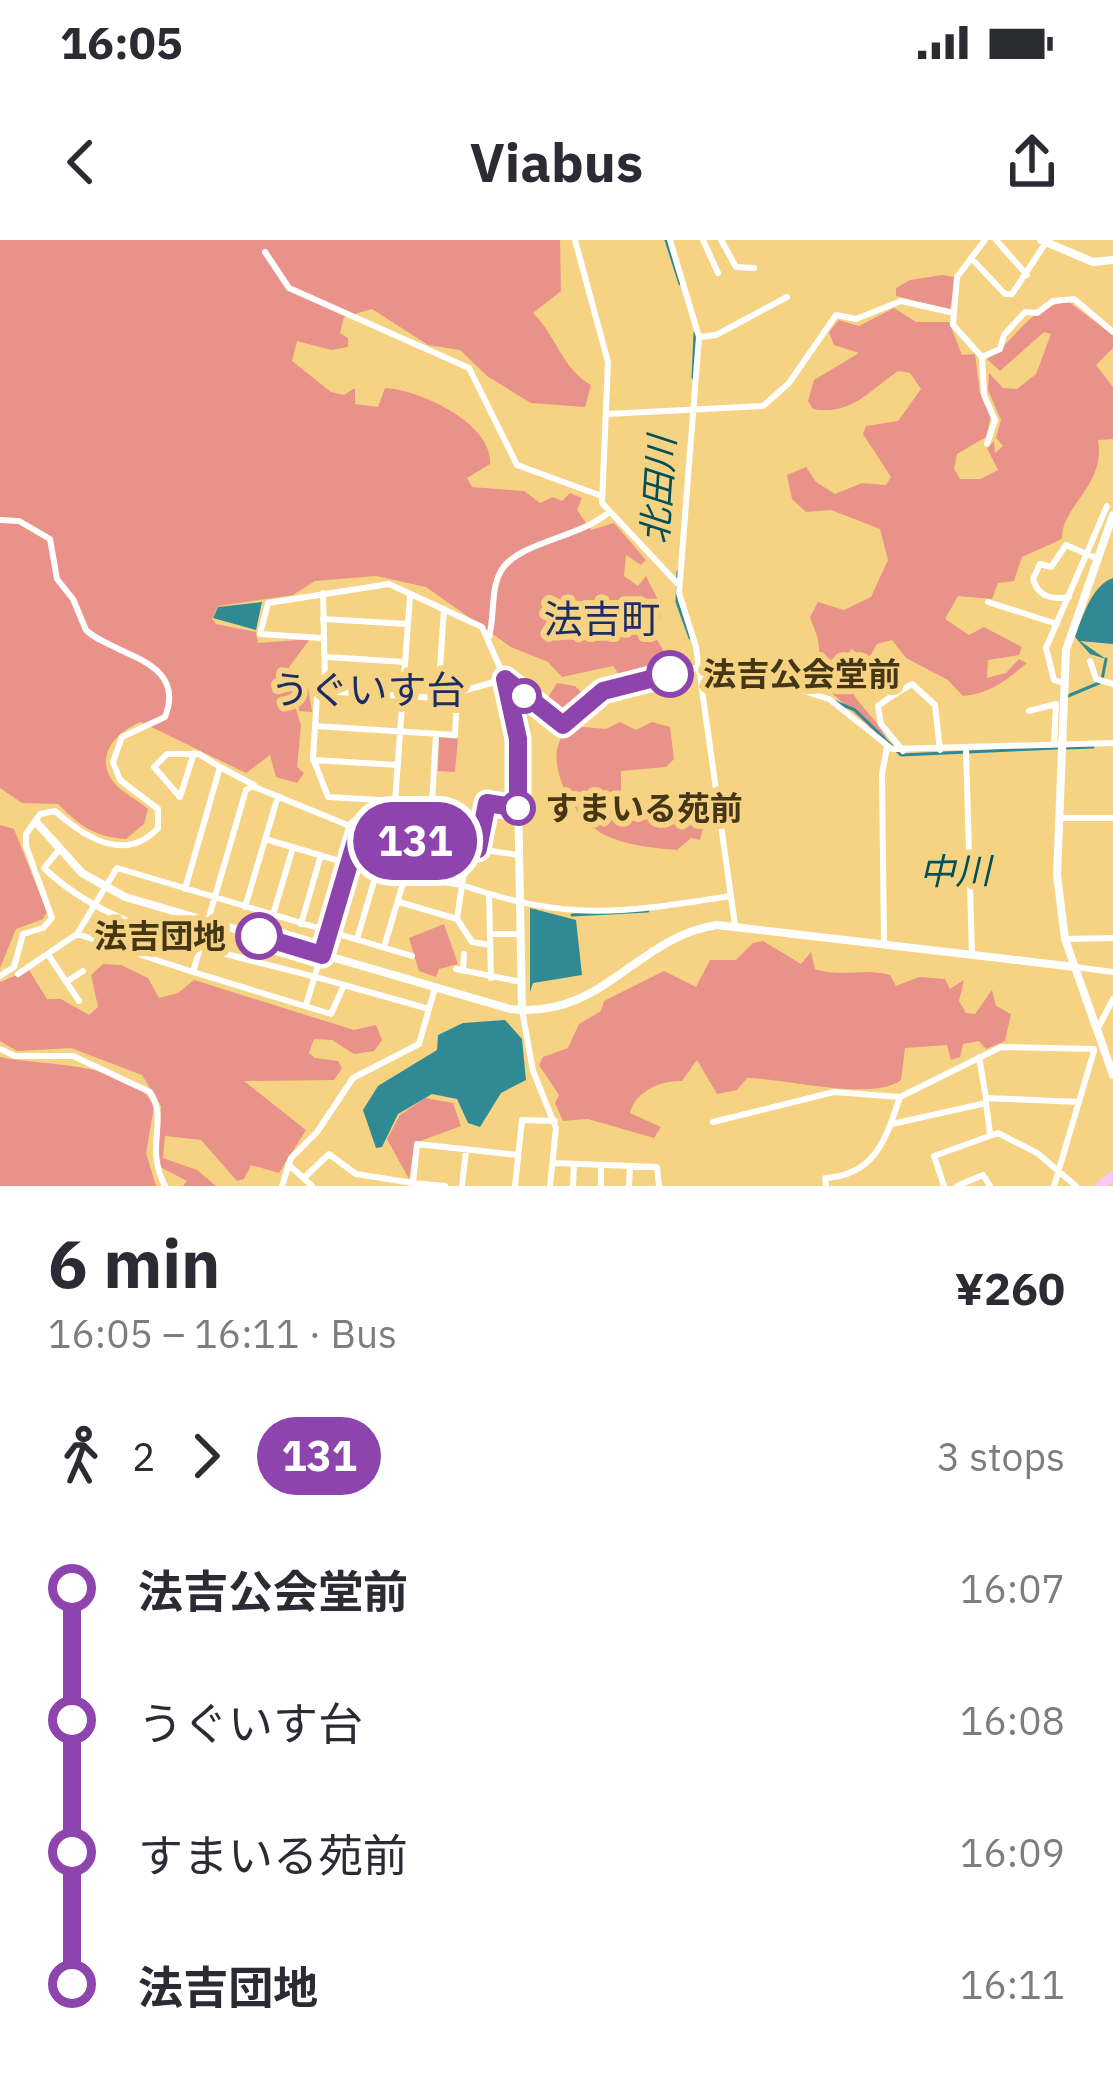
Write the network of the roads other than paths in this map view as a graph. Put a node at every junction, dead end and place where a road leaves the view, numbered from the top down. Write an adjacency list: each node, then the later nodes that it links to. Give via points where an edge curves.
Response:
1 (575, 240): 20 (street, via 608,362)
2 (670, 240): 17 (street)
3 (703, 240): 12 (street)
4 (721, 240): 11 (street, via 736,267)
5 (985, 240): 9 (street)
6 (996, 240): 13 (street)
7 (1043, 242): 10 (street, via 1093,262); 13 (street)
8 (265, 252): 22 (street, via 293,290 469,368 517,465)
9 (970, 257): 13 (street, via 1004,294); 15 (street, via 957,277)
10 (1113, 260)
11 (754, 268)
12 (718, 273)
13 (1028, 275)
14 (787, 297): 17 (street)
15 (954, 314): 18 (street, via 955,332); 19 (street, via 902,301 856,319 836,315 764,406)
16 (1113, 332): 18 (street, via 1074,298 1053,302 1025,312 1000,349)
17 (699, 337): 19 (street)
18 (982, 357): 21 (street, via 995,420)
19 (695, 411): 20 (street); 27 (street)
20 (607, 414): 22 (street)
21 (987, 444)
22 (599, 495): 23 (street)
23 (609, 512): 27 (street); 36 (street, via 586,531 507,563)
24 (1111, 518): 26 (street); 26 (street)
25 (0, 520): 70 (street, via 19,520 50,539 57,579 86,630 133,653 165,681 170,697 165,717 127,733 113,757 116,776 158,809 155,832 111,845 82,835 55,811)
26 (1093, 558): 30 (street); 30 (street, via 1066,545 1051,567 1040,564 1034,573 1046,597); 44 (street)
27 (679, 585): 41 (street)
28 (323, 593): 29 (street, via 380,584); 33 (street); 37 (street, via 268,603 260,634)
29 (410, 596): 32 (street); 34 (street)
30 (1069, 598): 35 (street)
31 (988, 602): 35 (street)
32 (444, 609): 36 (street); 50 (street)
33 (322, 620): 34 (street); 37 (street)
34 (406, 624): 40 (street)
35 (1057, 624): 44 (street, via 1044,656)
36 (489, 637): 43 (street)
37 (321, 638): 38 (street)
38 (327, 657): 40 (street); 46 (street)
39 (1090, 661): 45 (street, via 1096,679)
40 (405, 662): 48 (street)
41 (698, 670): 43 (street, via 603,691 563,725); 57 (street, via 829,699); 87 (street)
42 (879, 674): 49 (street)
43 (505, 679): 47 (street); 67 (street, via 518,739)
44 (1063, 683): 56 (street)
45 (1113, 684)
46 (321, 691): 48 (street); 52 (street)
47 (457, 694): 50 (street); 54 (street, via 455,735)
48 (403, 696): 50 (street); 53 (street)
49 (892, 696): 57 (street, via 878,706); 58 (street, via 912,684 935,705)
50 (439, 698)
51 (1029, 711): 56 (street, via 1056,704)
52 (315, 725): 53 (street); 61 (street)
53 (400, 731): 54 (street); 62 (street)
54 (436, 734): 66 (street, via 431,803)
55 (1113, 743): 56 (street)
56 (1059, 746): 59 (street); 68 (street)
57 (895, 749): 58 (street); 106 (street, via 882,774)
58 (940, 750): 59 (street)
59 (966, 751): 110 (street)
60 (194, 753): 60 (street, via 167,754 154,765 179,797); 63 (street)
61 (313, 760): 62 (street); 66 (street, via 328,797)
62 (398, 765): 66 (street)
63 (220, 767): 64 (street); 85 (street)
64 (257, 786): 65 (street); 88 (street, via 246,790)
65 (278, 796): 71 (street); 72 (street)
66 (395, 802)
67 (518, 808): 75 (street, via 487,803); 78 (street)
68 (1059, 818): 69 (street); 104 (street)
69 (1113, 818)
70 (36, 822): 76 (street); 119 (street, via 26,846 52,918 23,934 14,967)
71 (359, 830): 73 (street); 79 (street)
72 (265, 839): 74 (street); 92 (street)
73 (413, 840): 75 (street); 81 (street)
74 (293, 847): 77 (street); 93 (street)
75 (473, 849): 78 (street); 83 (street)
76 (58, 850): 84 (street); 91 (street, via 44,868)
77 (321, 855): 79 (street); 96 (street)
78 (519, 855): 90 (street)
79 (349, 863): 80 (street); 98 (street)
80 (376, 872): 81 (street); 103 (street)
81 (404, 880): 89 (street)
82 (443, 882): 83 (street)
83 (462, 885): 86 (street); 94 (street)
84 (106, 888): 85 (street, via 117,868); 91 (street); 95 (street)
85 (185, 889): 88 (street)
86 (489, 894): 90 (street); 100 (street)
87 (731, 897): 90 (street, via 605,914); 97 (street)
88 (215, 898): 92 (street); 95 (street)
89 (399, 902): 94 (street); 108 (street)
90 (520, 902): 101 (street)
91 (95, 907): 99 (street); 105 (street)
92 (245, 907): 93 (street)
93 (273, 915): 96 (street)
94 (457, 919): 107 (street, via 472,942)
95 (208, 921): 105 (street); 111 (street)
96 (301, 923): 98 (street)
97 (735, 925): 106 (street); 130 (street, via 677,937 577,1002)
98 (328, 932): 103 (street); 111 (street)
99 (77, 934): 112 (street); 116 (street)
100 (490, 934): 101 (street); 107 (street)
101 (520, 934): 130 (street)
102 (1113, 938): 104 (street)
103 (357, 939): 108 (street)
104 (1065, 939): 114 (street)
105 (202, 943): 116 (street); 120 (street)
106 (884, 944): 110 (street)
107 (490, 945): 121 (street)
108 (385, 947): 113 (street)
109 (464, 954): 121 (street, via 459,970)
110 (972, 954): 114 (street)
111 (322, 955): 120 (street); 125 (street)
112 (49, 956): 118 (street); 123 (street)
113 (412, 956)
114 (1075, 968): 117 (street); 131 (street)
115 (83, 971): 123 (street)
116 (193, 972): 128 (street)
117 (1113, 972)
118 (18, 974)
119 (0, 976)
120 (315, 976): 124 (street); 128 (street)
121 (490, 979): 122 (street)
122 (516, 981)
123 (66, 982): 127 (street)
124 (344, 985): 128 (street, via 334,1013); 129 (street)
125 (435, 988): 129 (street); 130 (street)
126 (1113, 999): 131 (street)
127 (79, 1001)
128 (306, 1006)
129 (429, 1009): 146 (street, via 419,1044 352,1078)
130 (522, 1010): 139 (street, via 532,1071)
131 (1097, 1030): 132 (street)
132 (1103, 1047): 134 (street, via 1006,1046); 135 (street); 138 (street)
133 (0, 1049): 155 (street, via 15,1057 73,1056 150,1092 159,1112 153,1165)
134 (980, 1057): 136 (street); 137 (street)
135 (1113, 1075)
136 (900, 1097): 140 (street, via 834,1092); 141 (street)
137 (986, 1101): 138 (street); 141 (street); 142 (street)
138 (1079, 1102): 150 (street)
139 (555, 1121): 144 (street, via 522,1120); 145 (street)
140 (712, 1122)
141 (892, 1124): 166 (street, via 881,1152 825,1178)
142 (990, 1133): 150 (street, via 1015,1138); 167 (street, via 934,1156)
143 (466, 1150): 144 (street); 153 (street, via 417,1144); 159 (street)
144 (518, 1155): 160 (street)
145 (554, 1163): 147 (street); 161 (street)
146 (288, 1164): 152 (street); 156 (street)
147 (574, 1164): 148 (street); 162 (street)
148 (601, 1165): 149 (street); 163 (street)
149 (630, 1166): 164 (street); 165 (street, via 658,1168)
150 (1058, 1173): 170 (street); 171 (street)
151 (1113, 1176): 172 (main road)
152 (304, 1178): 154 (street, via 329,1154 356,1174); 157 (street)
153 (413, 1183): 154 (street); 158 (street)
154 (393, 1184)
155 (165, 1186)
156 (282, 1186)
157 (312, 1186)
158 (445, 1186)
159 (462, 1186)
160 (515, 1186)
161 (550, 1186)
162 (573, 1186)
163 (601, 1186)
164 (629, 1186)
165 (659, 1186)
166 (826, 1186)
167 (944, 1186)
168 (957, 1186): 169 (street, via 983,1175)
169 (990, 1186)
170 (1054, 1186)
171 (1076, 1186)
172 (1100, 1186)

